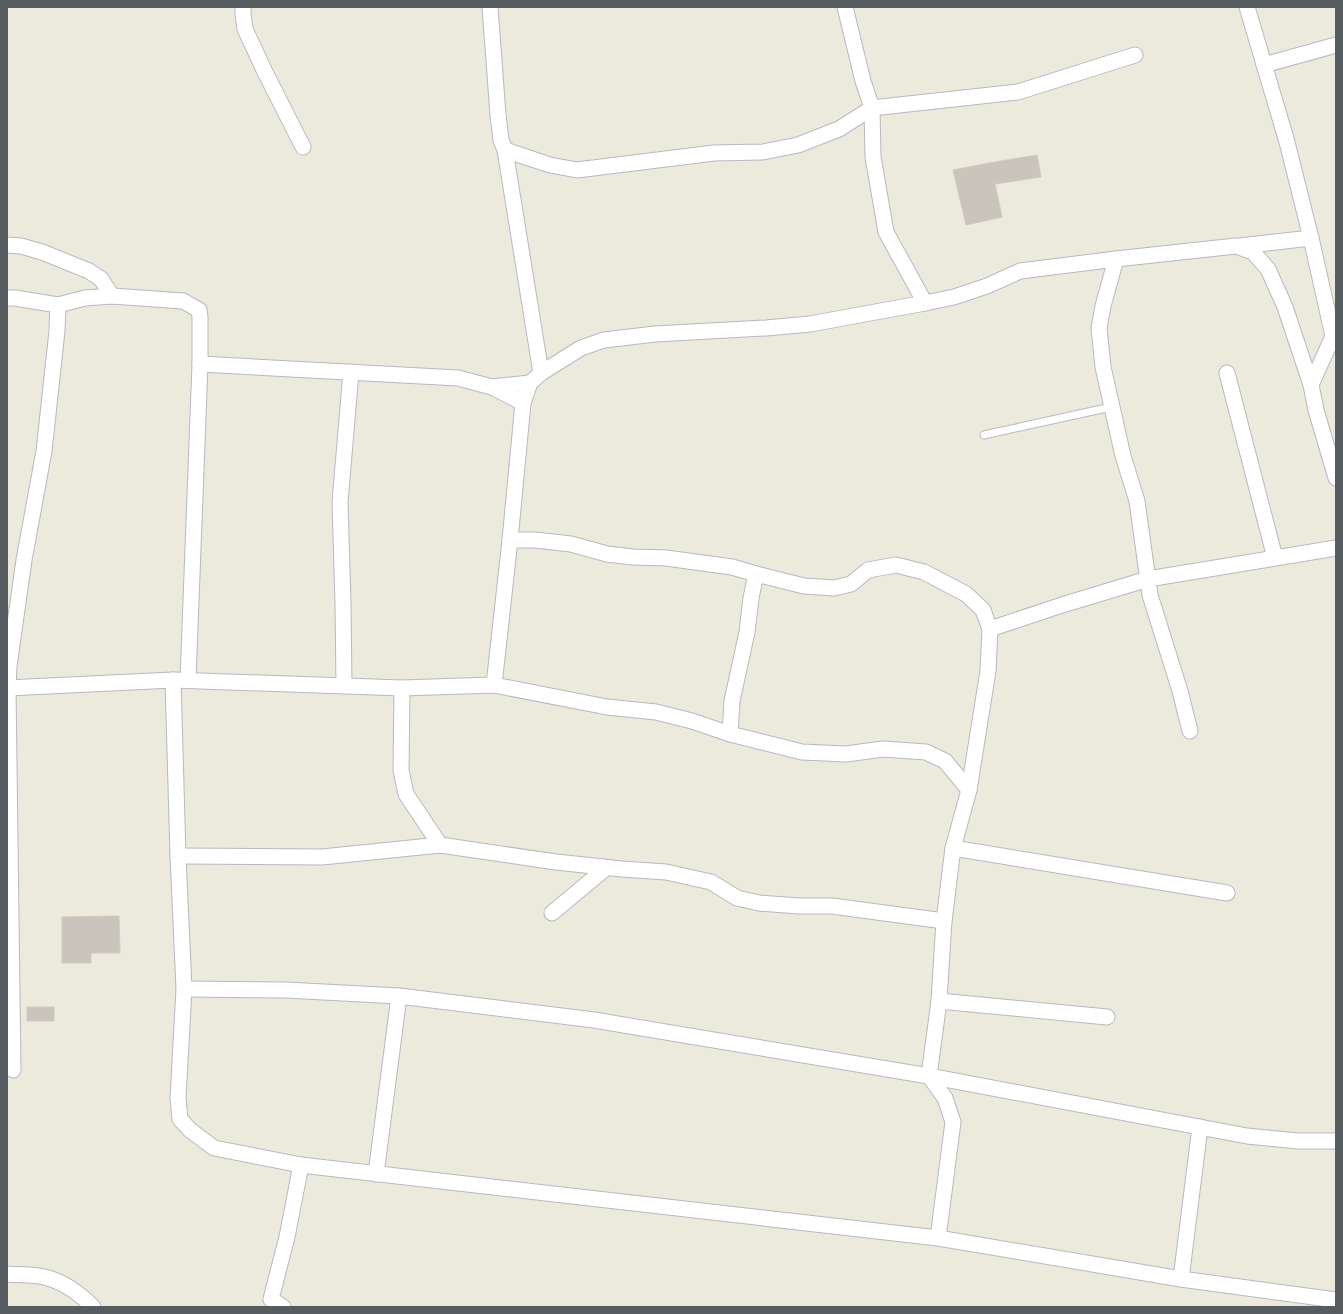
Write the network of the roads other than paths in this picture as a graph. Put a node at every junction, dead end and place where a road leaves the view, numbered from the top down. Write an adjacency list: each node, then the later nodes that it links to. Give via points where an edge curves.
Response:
1 (243, 7): 9 (street, via 245,29)
2 (490, 7): 10 (street, via 498,115)
3 (845, 7): 8 (street)
4 (1247, 7): 7 (street)
5 (1336, 45): 7 (street)
6 (1135, 55): 8 (street, via 1018,92)
7 (1264, 65): 11 (street, via 1287,142)
8 (872, 108): 10 (street, via 839,129 798,145 763,152 714,153 577,170 550,165); 17 (street, via 872,157 886,232)
9 (303, 147)
10 (505, 150): 23 (street)
11 (1311, 238): 13 (street); 19 (street)
12 (7, 245): 15 (street, via 42,252 89,271 101,279)
13 (1236, 246): 14 (street); 24 (street, via 1253,252 1268,269 1285,307)
14 (1116, 259): 17 (street, via 1020,271 987,286); 27 (street, via 1103,306 1100,328 1103,367)
15 (112, 296): 18 (street, via 85,298); 20 (street, via 183,301 199,310)
16 (7, 298): 18 (street)
17 (925, 303): 23 (street, via 810,324 654,334 604,340 581,348)
18 (58, 305): 36 (street, via 44,451)
19 (1334, 340): 24 (street)
20 (200, 364): 21 (street); 37 (street)
21 (351, 372): 25 (street, via 458,378); 39 (street, via 340,502)
22 (1227, 373): 32 (street)
23 (536, 378): 25 (street); 26 (street)
24 (1311, 385): 29 (street)
25 (492, 387): 26 (street)
26 (523, 403): 30 (street)
27 (1111, 407): 28 (lane); 34 (street, via 1137,501)
28 (984, 435)
29 (1336, 478)
30 (510, 540): 33 (street, via 571,544 607,554 666,558 732,567); 38 (street)
31 (1336, 548): 32 (street)
32 (1275, 558): 34 (street)
33 (756, 574): 35 (street, via 804,586 834,588 851,584 868,570 896,565 924,572 966,594 983,610); 43 (street, via 732,701)
34 (1148, 579): 35 (street); 42 (street, via 1150,595)
35 (990, 629): 44 (street, via 988,671)
36 (8, 666): 40 (street)
37 (180, 680): 39 (street); 40 (street); 47 (street)
38 (494, 685): 41 (street); 43 (street, via 607,707 656,712)
39 (344, 686): 41 (street)
40 (7, 688): 51 (street)
41 (402, 688): 45 (street, via 401,770 406,794)
42 (1190, 731)
43 (730, 734): 44 (street, via 802,752 846,754 883,749 926,752 945,761)
44 (969, 790): 46 (street)
45 (440, 845): 47 (street, via 322,857); 48 (street)
46 (953, 848): 49 (street); 52 (street)
47 (178, 856): 53 (street)
48 (606, 868): 50 (street); 52 (street, via 666,872 711,882 737,898 759,903 832,906)
49 (1227, 893)
50 (552, 913)
51 (9, 921): 57 (street)
52 (944, 921): 55 (street)
53 (184, 989): 54 (street, via 286,990); 61 (street, via 178,1098 180,1119 214,1148)
54 (399, 996): 58 (street, via 594,1020); 62 (street)
55 (939, 1001): 56 (street); 58 (street)
56 (1107, 1017)
57 (13, 1070)
58 (929, 1076): 59 (street); 63 (street, via 945,1098 953,1122)
59 (1200, 1127): 60 (street, via 1298,1141); 65 (street)
60 (1336, 1141)
61 (301, 1165): 62 (street); 67 (street)
62 (376, 1174): 63 (street)
63 (938, 1238): 65 (street)
64 (7, 1274): 68 (street, via 47,1277 66,1284)
65 (1181, 1279): 66 (street)
66 (1336, 1300)
67 (273, 1304)
68 (93, 1307)

